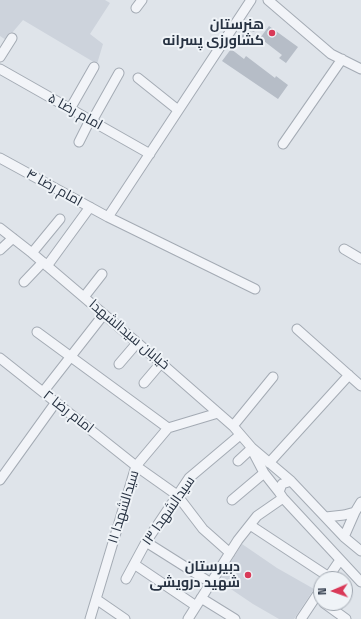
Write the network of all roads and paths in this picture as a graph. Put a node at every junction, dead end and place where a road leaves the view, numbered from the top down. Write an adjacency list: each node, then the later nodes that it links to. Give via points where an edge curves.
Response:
1 (142, 0): 4 (street)
2 (251, 0): 14 (street)
3 (268, 0): 7 (street, via 331,54)
4 (136, 8)
5 (12, 38): 6 (street)
6 (0, 58)
7 (342, 59): 9 (street); 17 (street)
8 (94, 67): 13 (street)
9 (361, 69)
10 (0, 70): 13 (street, امام رضا ۵)
11 (119, 72): 15 (street)
12 (138, 78): 14 (street)
13 (70, 109): 15 (street, امام رضا ۵)
14 (178, 110): 18 (street)
15 (91, 121): 16 (street); 18 (street, امام رضا ۵)
16 (79, 142)
17 (283, 144)
18 (150, 154): 21 (street)
19 (0, 158): 20 (street, امام رضا ۴)
20 (90, 207): 21 (street, امام رضا ۴); 29 (street)
21 (108, 217): 32 (street, امام رضا ۴)
22 (60, 219): 27 (street)
23 (0, 228): 24 (street, خیابان سیدالشهدا)
24 (13, 238): 26 (street); 27 (street, خیابان سیدالشهدا)
25 (344, 249): 28 (street)
26 (0, 250)
27 (32, 253): 29 (street, خیابان سیدالشهدا)
28 (361, 259)
29 (45, 264): 31 (street); 33 (street, خیابان سیدالشهدا)
30 (102, 274): 33 (street)
31 (24, 282)
32 (255, 289)
33 (84, 297): 34 (street, خیابان سیدالشهدا)
34 (104, 314): 37 (street, خیابان سیدالشهدا); 38 (street)
35 (297, 330): 42 (street)
36 (37, 332): 38 (street)
37 (137, 343): 40 (street, خیابان سیدالشهدا); 41 (street)
38 (71, 356): 46 (street); 50 (street)
39 (0, 358): 46 (street, امام رضا ۲)
40 (161, 363): 44 (street); 48 (street, خیابان سیدالشهدا)
41 (119, 364)
42 (349, 375): 45 (street); 54 (street)
43 (273, 377): 49 (street)
44 (144, 383)
45 (361, 386)
46 (43, 392): 47 (street, امام رضا ۲)
47 (56, 402): 55 (street, امام رضا ۲); 57 (street)
48 (218, 413): 49 (street, خیابان سیدالشهدا); 50 (street)
49 (233, 426): 51 (street, خیابان سیدالشهدا)
50 (168, 428): 55 (street, سیدالشهدا ۱۱)
51 (240, 435): 52 (street, خیابان سیدالشهدا); 59 (street, سیدالشهدا ۱۳, via 189,478)
52 (252, 448): 53 (street); 54 (street); 56 (street)
53 (238, 461)
54 (269, 463): 58 (street)
55 (136, 466): 59 (street, امام رضا ۲); 77 (street, سیدالشهدا ۱۱)
56 (264, 473): 60 (street); 61 (street)
57 (0, 480)
58 (291, 481): 60 (street, via 282,484); 64 (street)
59 (177, 495): 67 (street, سیدالشهدا ۱۳); 69 (street, امام رضا ۲, via 203,529)
60 (281, 495): 65 (street); 70 (street)
61 (232, 500)
62 (361, 502): 63 (street)
63 (357, 512): 64 (street); 66 (street)
64 (326, 517): 66 (street)
65 (250, 525): 69 (street); 72 (street)
66 (344, 537): 68 (street)
67 (146, 542): 71 (street, سیدالشهدا ۱۳); 76 (street)
68 (361, 551)
69 (230, 553): 76 (street)
70 (340, 560): 73 (street); 75 (street)
71 (134, 564): 74 (street, سیدالشهدا ۱۳); 78 (street)
72 (318, 571)
73 (333, 571)
74 (126, 578)
75 (361, 582)
76 (210, 583): 78 (street)
77 (96, 600): 81 (street, سیدالشهدا ۱۱); 82 (street)
78 (199, 602): 83 (street); 84 (street)
79 (313, 605): 85 (street)
80 (335, 611): 86 (street)
81 (90, 619)
82 (125, 619)
83 (188, 619)
84 (235, 619)
85 (301, 619)
86 (346, 619)

